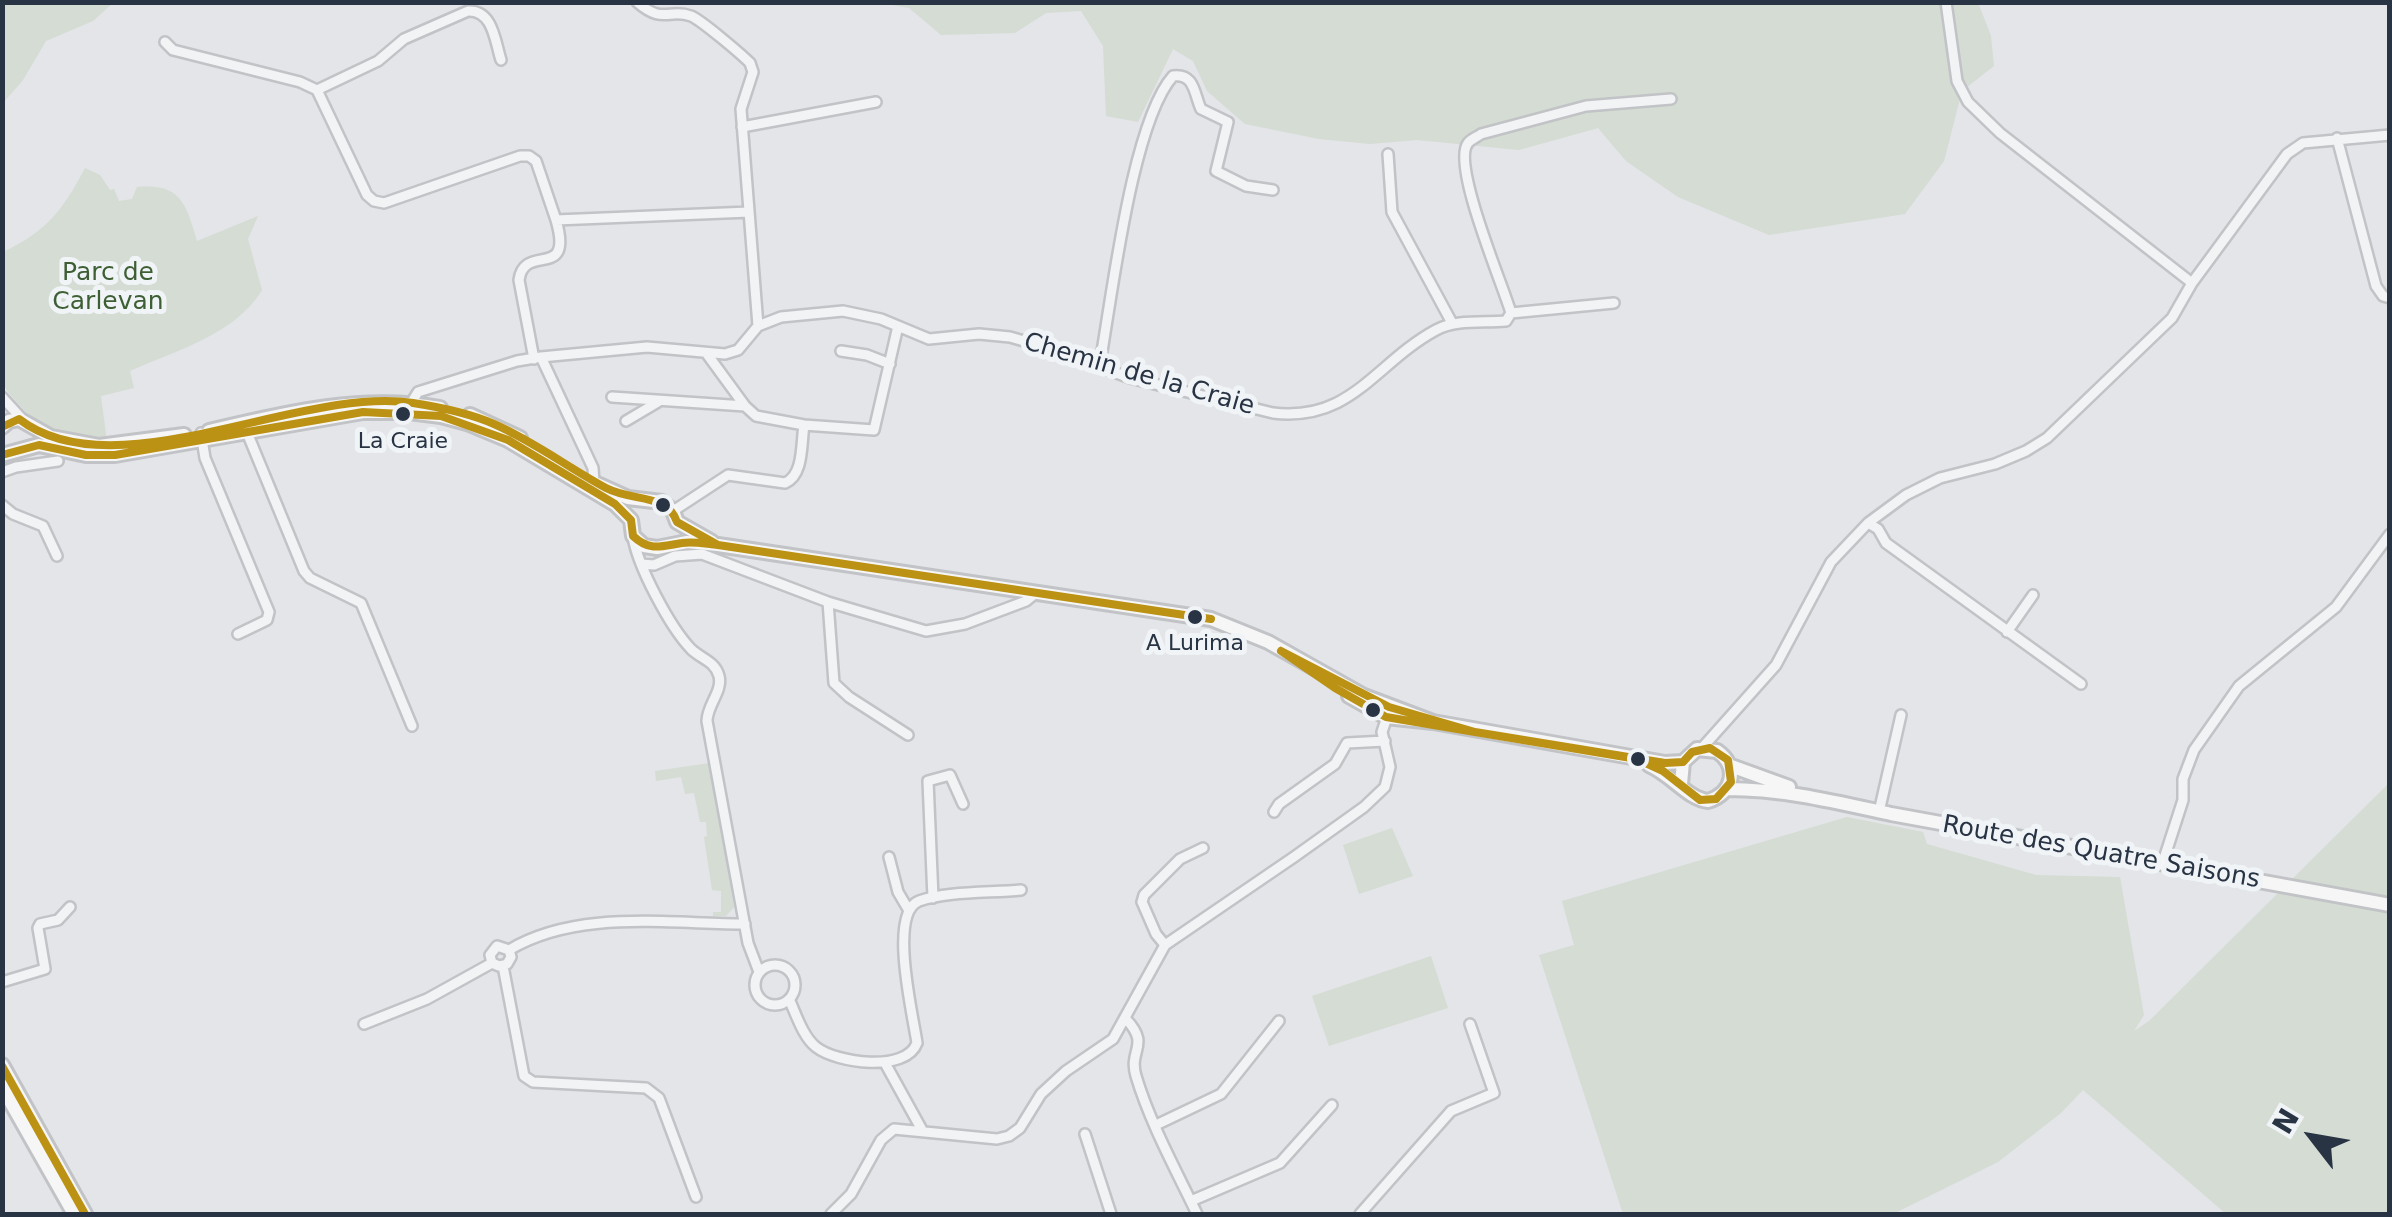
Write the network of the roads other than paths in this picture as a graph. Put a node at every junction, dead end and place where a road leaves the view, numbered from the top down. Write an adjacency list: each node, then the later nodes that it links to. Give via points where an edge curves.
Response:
1 (637, 2): 8 (street, via 663,17 692,16 747,60 753,72 743,95)
2 (1946, 2): 15 (street, via 1957,81 1968,102)
3 (165, 42): 5 (street, via 172,50)
4 (501, 60): 5 (street, via 488,18 468,11)
5 (317, 90): 14 (street, via 374,201 384,204 529,156)
6 (1671, 99): 18 (street, via 1586,106 1468,143 1470,196)
7 (876, 102): 8 (street)
8 (742, 127): 13 (street)
9 (2390, 135): 10 (street)
10 (2337, 138): 15 (street, via 2303,143 2287,154); 16 (street, via 2376,286)
11 (1388, 154): 19 (street, via 1392,212)
12 (1273, 190): 25 (street, via 1216,171 1228,122 1201,109 1190,80 1173,76 1134,176)
13 (748, 212): 14 (street); 20 (street)
14 (556, 220): 24 (street, via 560,252 520,270)
15 (2192, 284): 49 (street, via 2163,328 2047,438 1994,464 1940,478)
16 (2390, 298)
17 (1614, 303): 18 (street, Chemin de la Craie)
18 (1511, 313): 19 (street, Chemin de la Craie, via 1506,320)
19 (1452, 323): 25 (street, Chemin de la Craie, via 1415,343 1348,399 1294,416 1130,378)
20 (758, 326): 21 (street, Chemin de la Craie, via 780,317 843,311); 23 (street, Chemin de la Craie, via 738,350)
21 (898, 326): 25 (street, Chemin de la Craie, via 929,338 1010,337); 26 (street)
22 (842, 351): 26 (street)
23 (707, 353): 24 (street, Chemin de la Craie, via 647,346); 32 (street)
24 (538, 358): 27 (street, Chemin de la Craie); 44 (street, via 593,468)
25 (1100, 363)
26 (890, 364): 36 (street, via 874,430)
27 (430, 388): 31 (street); 33 (street, Chemin de la Craie, via 418,392)
28 (2, 396): 35 (street)
29 (612, 398): 30 (street)
30 (661, 400): 32 (street); 34 (street)
31 (427, 406): 33 (main road); 44 (main road, via 495,424)
32 (745, 406): 36 (street, via 768,420)
33 (409, 407): 38 (main road, via 359,402); 48 (main road, via 508,440 615,504)
34 (626, 421)
35 (28, 424): 37 (main road, via 14,419); 39 (main road, via 64,441 99,446); 40 (main road)
36 (804, 425): 47 (street, via 792,481 728,475)
37 (2, 427)
38 (246, 427): 39 (main road); 65 (street, via 304,571 361,602)
39 (201, 437): 40 (main road, via 100,455); 61 (street, via 269,612 268,620)
40 (29, 446): 41 (main road)
41 (6, 450)
42 (58, 460): 43 (street)
43 (2, 472)
44 (591, 480): 45 (main road, Route des Quatre Saisons)
45 (648, 502): 47 (main road, Route des Quatre Saisons, via 662,502); 48 (main road)
46 (2, 505): 55 (street, via 43,526)
47 (675, 516): 52 (main road); 53 (main road, Route des Quatre Saisons)
48 (630, 520): 51 (main road)
49 (1868, 523): 60 (street, via 1886,544); 66 (street, via 1825,572 1776,666)
50 (2390, 534): 81 (street, via 2336,606 2239,686 2194,750)
51 (633, 536): 54 (main road); 56 (street)
52 (667, 544): 53 (main road, Route des Quatre Saisons); 54 (main road, Route des Quatre Saisons)
53 (718, 545): 57 (main road, Route des Quatre Saisons)
54 (652, 548): 56 (street)
55 (57, 556)
56 (641, 564): 59 (street, via 702,554); 87 (street, via 687,644 719,676 707,720)
57 (1038, 592): 59 (street, via 965,624 926,631); 63 (main road, Route des Quatre Saisons, via 1211,620 1268,642)
58 (2032, 595): 60 (street)
59 (828, 602): 67 (street, via 834,683)
60 (2007, 632): 62 (street)
61 (238, 634)
62 (2081, 684)
63 (1393, 714): 68 (street); 70 (main road, Route des Quatre Saisons)
64 (1901, 715): 78 (street)
65 (412, 726)
66 (1720, 730): 69 (street); 71 (street)
67 (908, 735)
68 (1384, 741): 77 (street, via 1347,743 1335,764); 88 (street, via 1390,767 1379,793)
69 (1702, 748): 71 (main road, Route des Quatre Saisons); 72 (main road)
70 (1636, 759): 72 (main road, Route des Quatre Saisons); 73 (main road, Route des Quatre Saisons)
71 (1727, 761): 74 (main road); 75 (main road, Route des Quatre Saisons)
72 (1682, 762): 73 (main road)
73 (1681, 784): 74 (main road, Route des Quatre Saisons, via 1700,800)
74 (1728, 789): 75 (main road, Route des Quatre Saisons)
75 (1814, 797): 78 (main road, Route des Quatre Saisons)
76 (963, 804): 83 (street, via 950,774 928,780)
77 (1274, 812)
78 (1880, 812): 81 (main road, Route des Quatre Saisons)
79 (1203, 848): 88 (street, via 1180,859 1144,895)
80 (889, 856): 86 (street)
81 (2162, 865): 84 (main road, Route des Quatre Saisons)
82 (1021, 890): 83 (street)
83 (933, 898): 86 (street)
84 (2390, 905)
85 (70, 906): 92 (street, via 38,928 45,968)
86 (908, 908): 98 (street, via 904,959 917,1043 909,1054)
87 (745, 924): 89 (street, via 560,928); 91 (street)
88 (1165, 945): 94 (street)
89 (509, 950): 90 (street, via 510,961); 90 (street, via 494,948 490,955)
90 (498, 964): 96 (street); 105 (street, via 524,1076 646,1088 659,1098)
91 (759, 972): 93 (street, via 755,989 761,1000 778,1005); 93 (street, via 777,964 789,970 795,988)
92 (2, 982)
93 (789, 999): 98 (street, via 821,1051)
94 (1126, 1019): 102 (street, via 1139,1033 1134,1072); 103 (street, via 1113,1039 1041,1094 1010,1136)
95 (1279, 1021): 102 (street, via 1221,1094)
96 (364, 1024)
97 (1470, 1024): 112 (street, via 1494,1093 1451,1111)
98 (885, 1062): 103 (street)
99 (2, 1065): 108 (main road)
100 (2, 1087): 107 (main road)
101 (1332, 1105): 106 (street, via 1280,1162)
102 (1156, 1125): 106 (street)
103 (922, 1130): 109 (street, via 887,1133 851,1194)
104 (1085, 1134): 110 (street)
105 (696, 1197)
106 (1190, 1201): 111 (street)
107 (74, 1214)
108 (85, 1214)
109 (831, 1214)
110 (1111, 1214)
111 (1197, 1214)
112 (1360, 1214)

